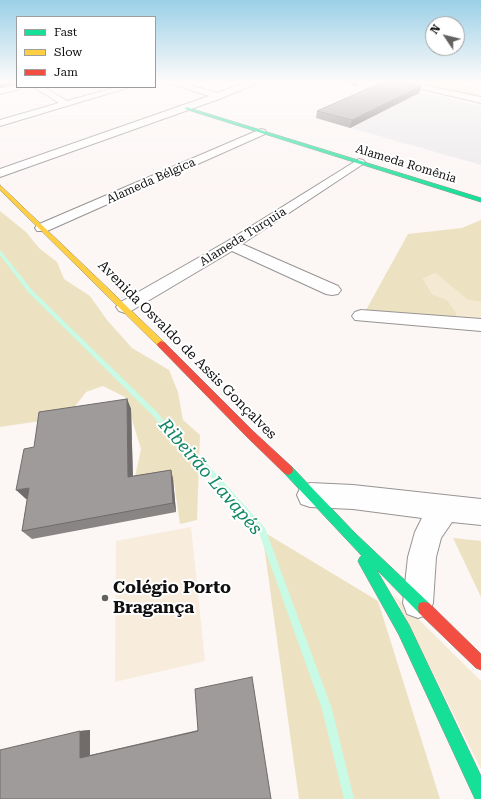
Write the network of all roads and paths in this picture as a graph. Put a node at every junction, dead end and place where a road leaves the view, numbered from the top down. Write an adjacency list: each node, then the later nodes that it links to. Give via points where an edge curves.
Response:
1 (13, 119): 4 (street)
2 (153, 119): 7 (street)
3 (221, 119): 5 (street, Alameda Romênia)
4 (0, 123)
5 (261, 132): 6 (street, Alameda Romênia); 12 (street, Alameda Bélgica)
6 (359, 162): 11 (street, Alameda Romênia); 13 (street, Alameda Turquia)
7 (13, 167): 8 (street); 9 (street)
8 (0, 168)
9 (0, 173)
10 (0, 187): 12 (street, Avenida Osvaldo de Assis Gonçalves)
11 (481, 200)
12 (42, 228): 15 (street, Avenida Osvaldo de Assis Gonçalves)
13 (231, 245): 14 (street); 15 (street, Alameda Turquia)
14 (332, 290)
15 (125, 307): 18 (street, Avenida Osvaldo de Assis Gonçalves, via 250,434 277,458)
16 (361, 316): 17 (street)
17 (481, 325)
18 (310, 495): 19 (street, via 352,497); 21 (street, Avenida Osvaldo de Assis Gonçalves)
19 (446, 508): 20 (street); 22 (street, via 429,532 423,551)
20 (481, 512)
21 (351, 537): 22 (street, Avenida Osvaldo de Assis Gonçalves); 24 (street, Avenida Osvaldo de Assis Gonçalves, via 404,630)
22 (418, 603): 23 (street, Avenida Osvaldo de Assis Gonçalves)
23 (481, 662)
24 (481, 793)

